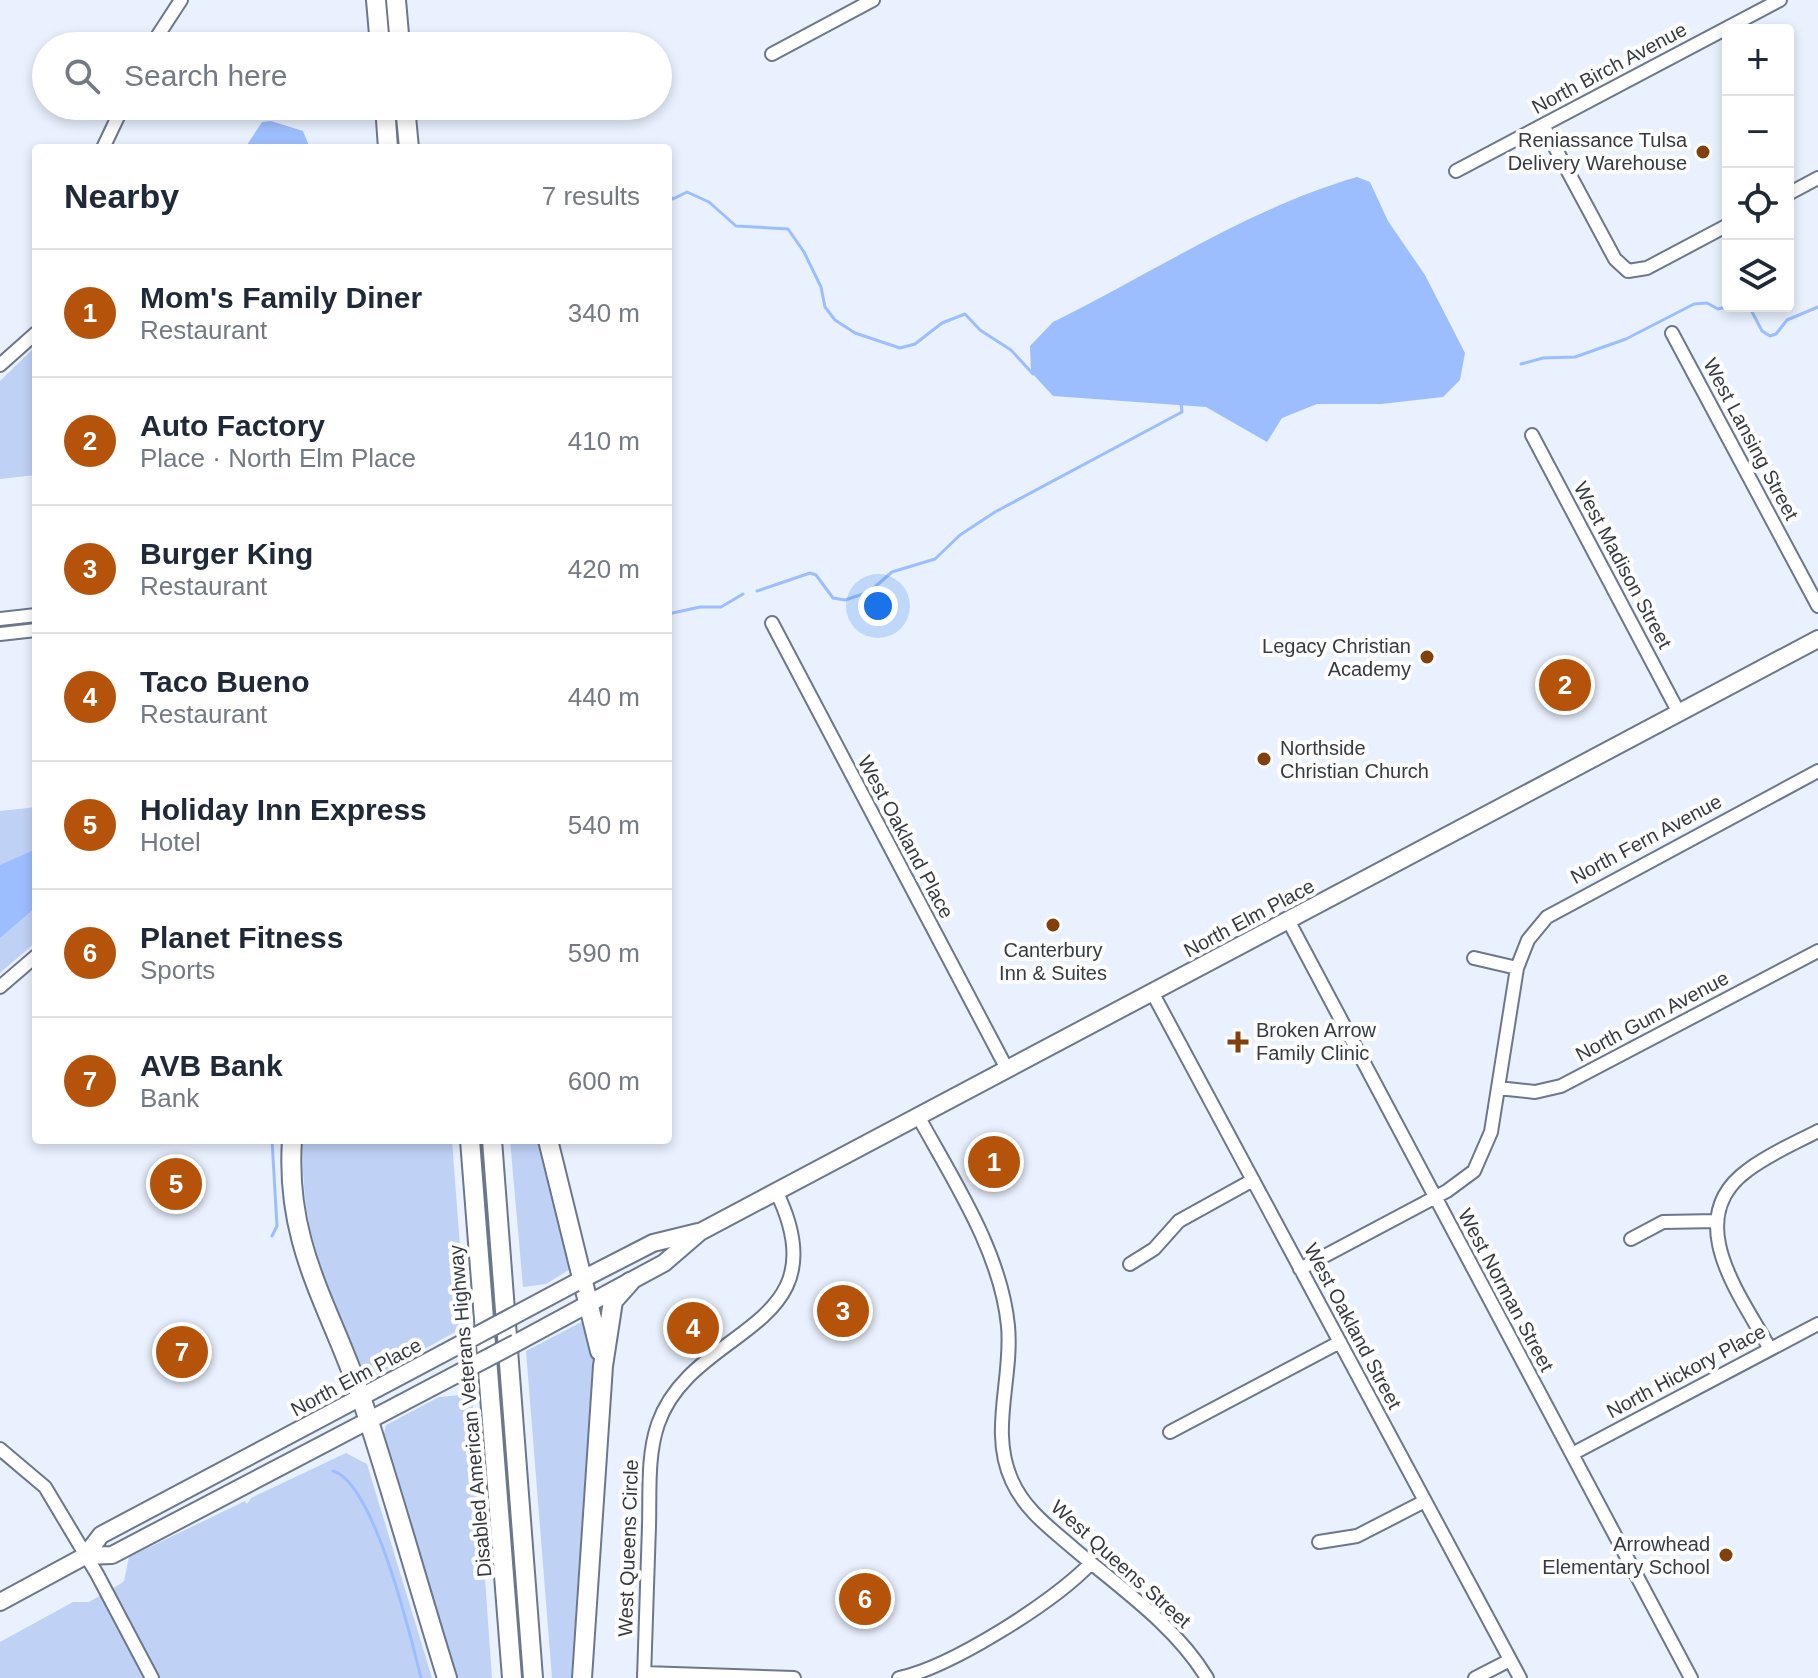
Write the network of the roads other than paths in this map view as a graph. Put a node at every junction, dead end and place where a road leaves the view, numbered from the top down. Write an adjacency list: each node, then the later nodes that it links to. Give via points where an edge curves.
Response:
1 (181, 0): 6 (street)
2 (376, 0): 7 (highway)
3 (396, 0): 8 (highway)
4 (873, 0): 9 (street)
5 (1780, 0): 13 (street, North Birch Avenue)
6 (159, 32)
7 (379, 32)
8 (399, 32)
9 (772, 54)
10 (116, 120): 14 (street)
11 (386, 120): 15 (highway)
12 (406, 120): 16 (highway)
13 (1543, 125): 17 (street, North Birch Avenue); 20 (street, via 1615,259 1628,271 1647,268)
14 (105, 144)
15 (388, 144)
16 (409, 144)
17 (1456, 171)
18 (1818, 178): 19 (street)
19 (1794, 191)
20 (1722, 228)
21 (1672, 333): 25 (street, West Lansing Street)
22 (32, 337): 23 (street)
23 (0, 365)
24 (1532, 435): 32 (street, West Madison Street)
25 (1818, 606)
26 (32, 615): 27 (street)
27 (0, 619)
28 (772, 623): 41 (street, West Oakland Place)
29 (32, 630): 30 (street)
30 (0, 634)
31 (1818, 639): 32 (main road, North Elm Place)
32 (1679, 713): 34 (main road, North Elm Place)
33 (1818, 771): 38 (street, North Fern Avenue, via 1562,906 1533,933)
34 (1288, 920): 40 (main road, North Elm Place); 51 (street, West Norman Street)
35 (1818, 951): 42 (street, North Gum Avenue, via 1561,1086 1535,1092)
36 (1474, 958): 38 (street)
37 (32, 959): 39 (street)
38 (1517, 968): 42 (street, North Fern Avenue)
39 (0, 987)
40 (1152, 992): 41 (main road, North Elm Place); 49 (street, West Oakland Street)
41 (1007, 1069): 43 (main road, North Elm Place)
42 (1498, 1088): 51 (street, North Fern Avenue, via 1481,1160 1465,1180)
43 (918, 1116): 50 (main road, North Elm Place); 72 (street, West Queens Street, via 979,1235 1002,1293 1009,1341 1001,1426 1007,1470 1028,1507)
44 (1818, 1131): 52 (street, via 1741,1175 1727,1190)
45 (292, 1144): 64 (highway, via 299,1236)
46 (470, 1144): 78 (highway, Disabled American Veterans Highway)
47 (492, 1144): 79 (highway, Disabled American Veterans Highway)
48 (549, 1144): 57 (highway)
49 (1253, 1180): 55 (street, via 1179,1221 1154,1249); 56 (street, West Oakland Street)
50 (776, 1191): 53 (main road, North Elm Place); 75 (street, West Queens Circle, via 791,1222 796,1249 784,1291 750,1328 687,1379 655,1433)
51 (1435, 1197): 56 (street, North Fern Avenue); 68 (street, West Norman Street)
52 (1717, 1221): 54 (street, via 1663,1222); 62 (street, via 1721,1258)
53 (700, 1232): 57 (main road, North Elm Place, via 653,1243); 58 (main road, North Elm Place, via 664,1263)
54 (1631, 1239)
55 (1130, 1264)
56 (1300, 1269): 61 (street, West Oakland Street)
57 (579, 1281): 59 (highway); 64 (main road, North Elm Place, bridge)
58 (630, 1282): 59 (main road, North Elm Place); 63 (highway, via 613,1301)
59 (584, 1307): 63 (highway); 65 (main road, North Elm Place, bridge)
60 (1818, 1324): 62 (street, North Hickory Place)
61 (1340, 1342): 66 (street); 69 (street, West Oakland Street)
62 (1770, 1349): 68 (street, North Hickory Place)
63 (603, 1366): 80 (highway)
64 (361, 1397): 65 (highway); 71 (main road, North Elm Place, via 101,1535)
65 (368, 1421): 71 (main road, North Elm Place, via 112,1555); 77 (highway)
66 (1170, 1432)
67 (0, 1449): 71 (street, via 45,1487)
68 (1572, 1454): 86 (street, West Norman Street)
69 (1425, 1501): 70 (street, via 1357,1536); 74 (street, West Oakland Street)
70 (1319, 1542)
71 (85, 1556): 73 (main road, North Elm Place); 76 (street)
72 (1091, 1563): 82 (street, via 1067,1588 1032,1611 935,1666); 83 (street, West Queens Street, via 1178,1639)
73 (0, 1602)
74 (1510, 1660): 84 (street); 85 (street, West Oakland Street)
75 (644, 1676): 81 (street)
76 (152, 1678)
77 (447, 1678)
78 (512, 1678)
79 (533, 1678)
80 (582, 1678)
81 (794, 1678)
82 (899, 1678)
83 (1207, 1678)
84 (1475, 1678)
85 (1520, 1678)
86 (1691, 1678)

